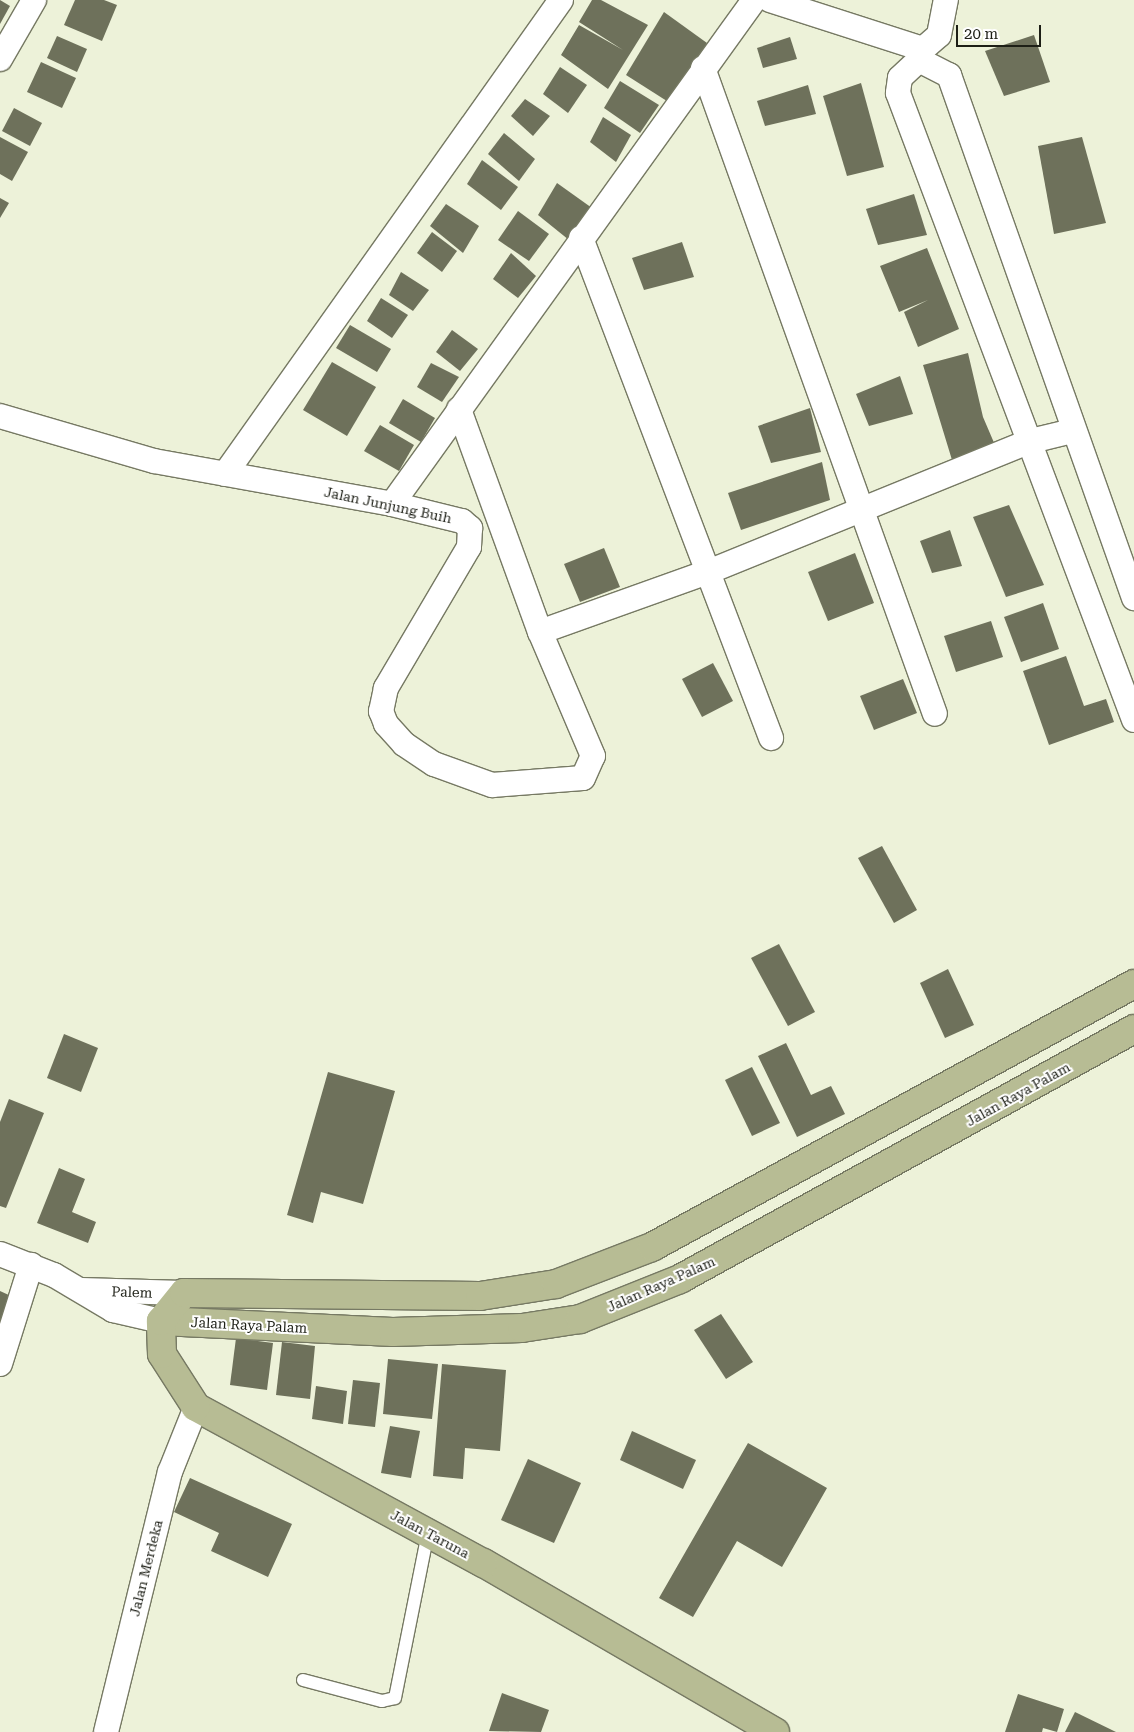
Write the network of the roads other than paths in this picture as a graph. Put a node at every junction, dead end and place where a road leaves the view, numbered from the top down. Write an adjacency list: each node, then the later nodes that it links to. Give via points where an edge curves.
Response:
1 (34, 0): 7 (street)
2 (561, 0): 14 (street)
3 (754, 0): 8 (street)
4 (770, 0): 6 (street)
5 (946, 0): 6 (street, via 939,35)
6 (921, 55): 12 (street, via 949,75); 13 (street, via 900,78 898,93)
7 (0, 59)
8 (703, 68): 9 (street); 16 (street)
9 (581, 238): 10 (street); 19 (street)
10 (459, 409): 15 (street); 18 (street)
11 (0, 416): 14 (street, Jalan Junjung Buih, via 154,461)
12 (1072, 431): 13 (street); 20 (street)
13 (1031, 441): 16 (street); 23 (street)
14 (225, 474): 15 (street, Jalan Junjung Buih)
15 (392, 504): 17 (street, Jalan Junjung Buih, via 462,521)
16 (862, 512): 19 (street); 22 (street)
17 (470, 528): 18 (street); 21 (street, Jalan Junjung Buih, via 472,537 456,571 386,688 382,712 386,724 404,744 434,764 492,785 583,778 593,756)
18 (503, 532): 21 (street)
19 (708, 572): 21 (street); 24 (street)
20 (1134, 598)
21 (540, 632)
22 (935, 714)
23 (1134, 720)
24 (771, 738)
25 (1134, 984): 27 (main road, Jalan Raya Palam)
26 (1134, 1029): 28 (main road, Jalan Raya Palam)
27 (954, 1085): 28 (main road); 32 (main road, Jalan Raya Palam, via 652,1247 556,1284 480,1296)
28 (974, 1119): 33 (main road, Jalan Raya Palam, via 680,1279 580,1319 522,1328 394,1332)
29 (0, 1254): 30 (street)
30 (31, 1265): 31 (street); 34 (street)
31 (80, 1290): 32 (street, Palem); 33 (street, via 113,1310)
32 (184, 1293): 33 (main road)
33 (161, 1321): 35 (main road, Jalan Taruna, via 162,1354)
34 (0, 1364)
35 (196, 1407): 36 (main road, Jalan Taruna); 38 (street, Jalan Merdeka, via 170,1472)
36 (428, 1533): 37 (lane, via 395,1698 382,1701); 39 (main road, Jalan Taruna)
37 (304, 1680)
38 (106, 1732)
39 (775, 1732)

